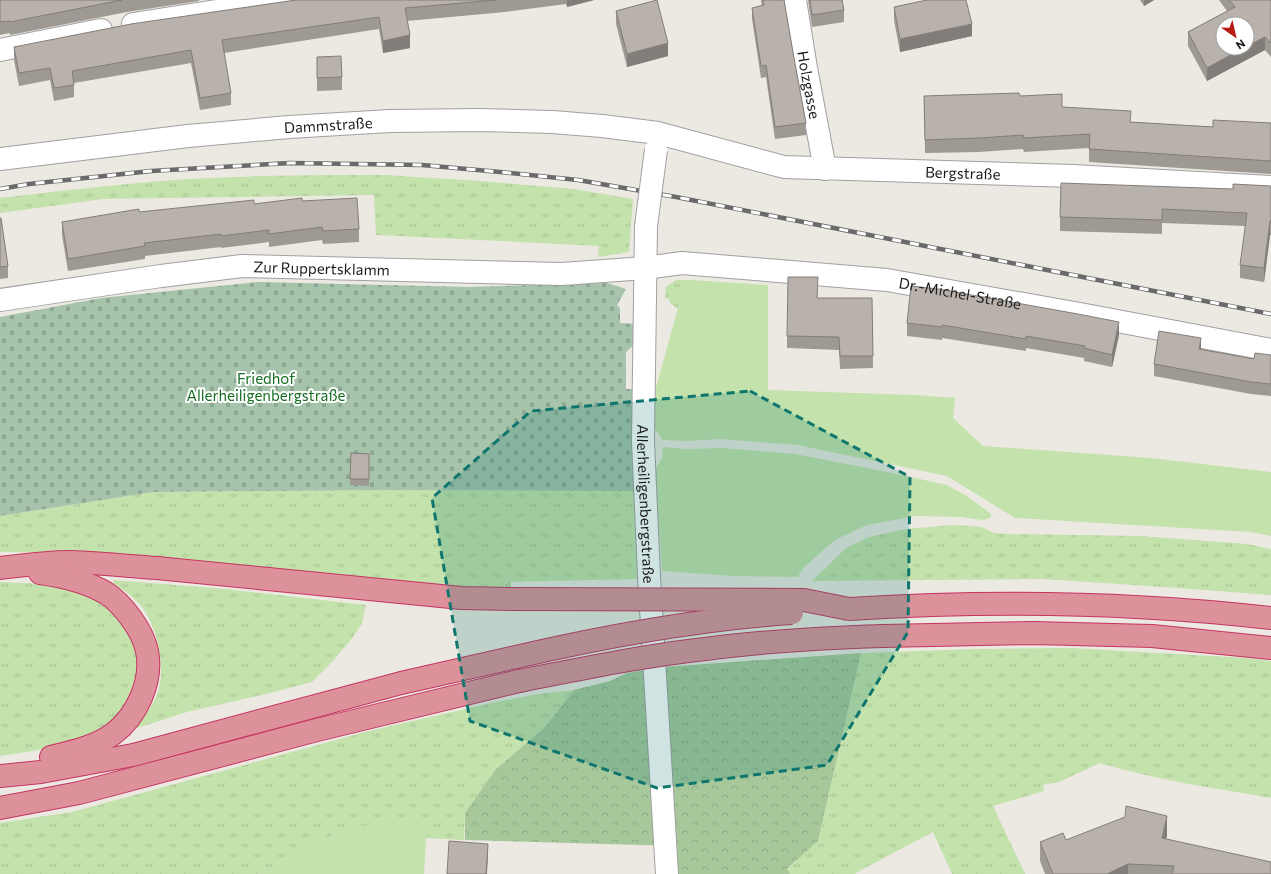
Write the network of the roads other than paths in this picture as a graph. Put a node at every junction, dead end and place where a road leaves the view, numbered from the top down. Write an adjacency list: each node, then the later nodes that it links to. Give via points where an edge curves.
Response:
1 (288, 0): 3 (street, via 129,24)
2 (795, 0): 6 (street, Holzgasse)
3 (0, 50)
4 (657, 142): 5 (street, Dammstraße, via 602,126 552,122 390,121 289,126); 6 (street, Bergstraße, via 784,167); 8 (street, Allerheiligenbergstraße, bridge, via 646,226)
5 (0, 159)
6 (825, 169): 7 (street, Bergstraße, via 1073,176)
7 (1271, 187)
8 (645, 268): 9 (street, Zur Ruppertsklamm, via 562,274 242,266); 10 (street, Dr.-Michel-Straße, via 682,263 887,280); 20 (street, Allerheiligenbergstraße, via 652,320 644,449)
9 (0, 300)
10 (1271, 350)
11 (0, 568): 12 (highway, bridge, via 71,562 461,598 804,600); 15 (highway, via 62,576 106,593 126,610 138,629 147,651 148,674 143,696 130,717 113,734 88,747 66,754)
12 (849, 609): 13 (highway, via 972,604 1062,604); 16 (highway, bridge, via 701,622 600,638 401,683 133,755 41,772)
13 (1271, 618)
14 (1271, 648): 17 (highway, bridge, via 1152,636 1034,633 883,636 764,642 704,649 520,681 317,730)
15 (0, 763)
16 (0, 776)
17 (79, 793): 18 (highway); 19 (highway)
18 (0, 798)
19 (0, 808)
20 (667, 874)

